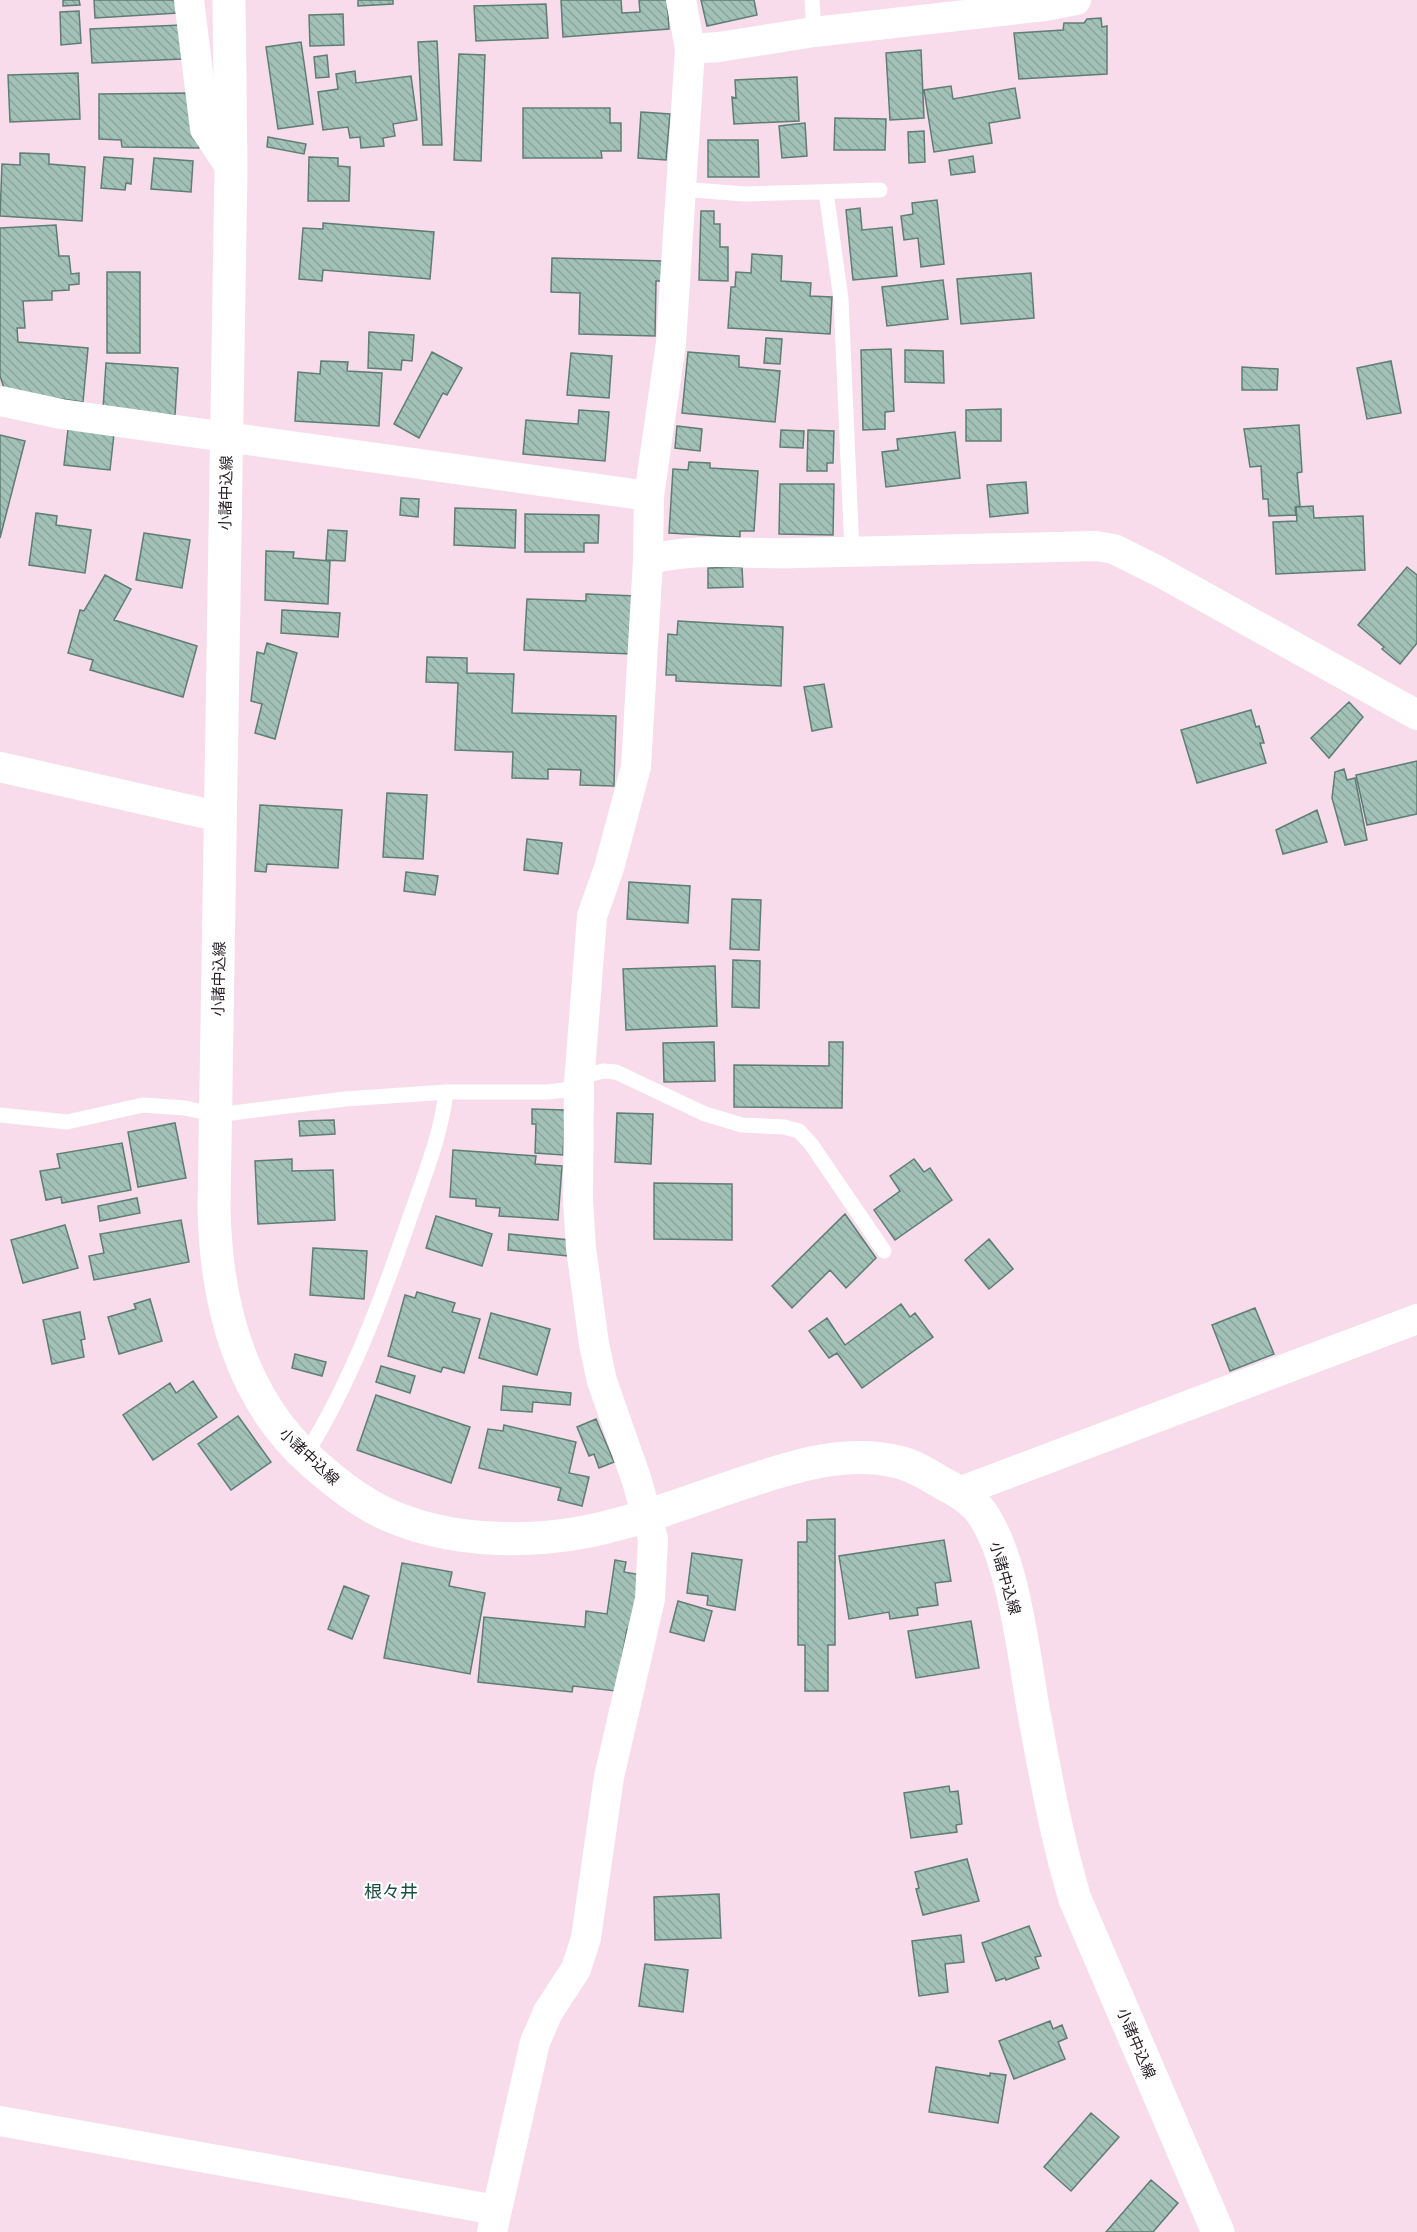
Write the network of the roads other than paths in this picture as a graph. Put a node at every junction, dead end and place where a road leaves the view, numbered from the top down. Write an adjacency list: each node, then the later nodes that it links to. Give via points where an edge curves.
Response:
1 (189, 0): 8 (street, via 206,129)
2 (229, 0): 8 (main road, 小諸中込線)
3 (681, 0): 7 (street)
4 (812, 0): 6 (lane)
5 (1076, 0): 6 (street)
6 (814, 32): 7 (street)
7 (690, 49): 9 (street)
8 (231, 168): 13 (main road, 小諸中込線)
9 (681, 189): 11 (lane, via 745,194); 14 (street, via 671,343)
10 (880, 190): 11 (lane)
11 (826, 192): 15 (lane, via 841,299)
12 (0, 401): 13 (street)
13 (226, 438): 14 (street); 19 (main road, 小諸中込線)
14 (649, 496): 16 (street)
15 (852, 552): 16 (street, via 719,550 672,553); 17 (street, via 1096,546 1114,549)
16 (648, 560): 20 (street, via 636,767 592,916)
17 (1417, 715)
18 (0, 767): 19 (street)
19 (221, 817): 23 (main road, 小諸中込線)
20 (579, 1083): 21 (lane, via 548,1092); 24 (lane, via 588,1075 616,1072 726,1122 799,1131); 28 (street, via 578,1200 594,1344 604,1390)
21 (446, 1092): 23 (lane, via 345,1099); 26 (lane, via 442,1123 383,1290 350,1375)
22 (0, 1115): 23 (lane, via 67,1122 143,1105)
23 (216, 1115): 26 (main road, 小諸中込線, via 215,1241 237,1353 252,1386 277,1424)
24 (884, 1251)
25 (1417, 1319): 27 (street)
26 (305, 1456): 28 (main road, 小諸中込線, via 354,1495 392,1517 476,1537 522,1539 574,1534)
27 (959, 1492): 28 (main road, 小諸中込線, via 899,1462 863,1458 824,1460); 31 (main road, 小諸中込線, via 977,1507 992,1530 1005,1566 1060,1852 1075,1899)
28 (647, 1515): 30 (street, via 653,1539 650,1599 609,1777 586,1938 576,1969 534,2042)
29 (0, 2121): 30 (street)
30 (494, 2221)
31 (1218, 2232)

